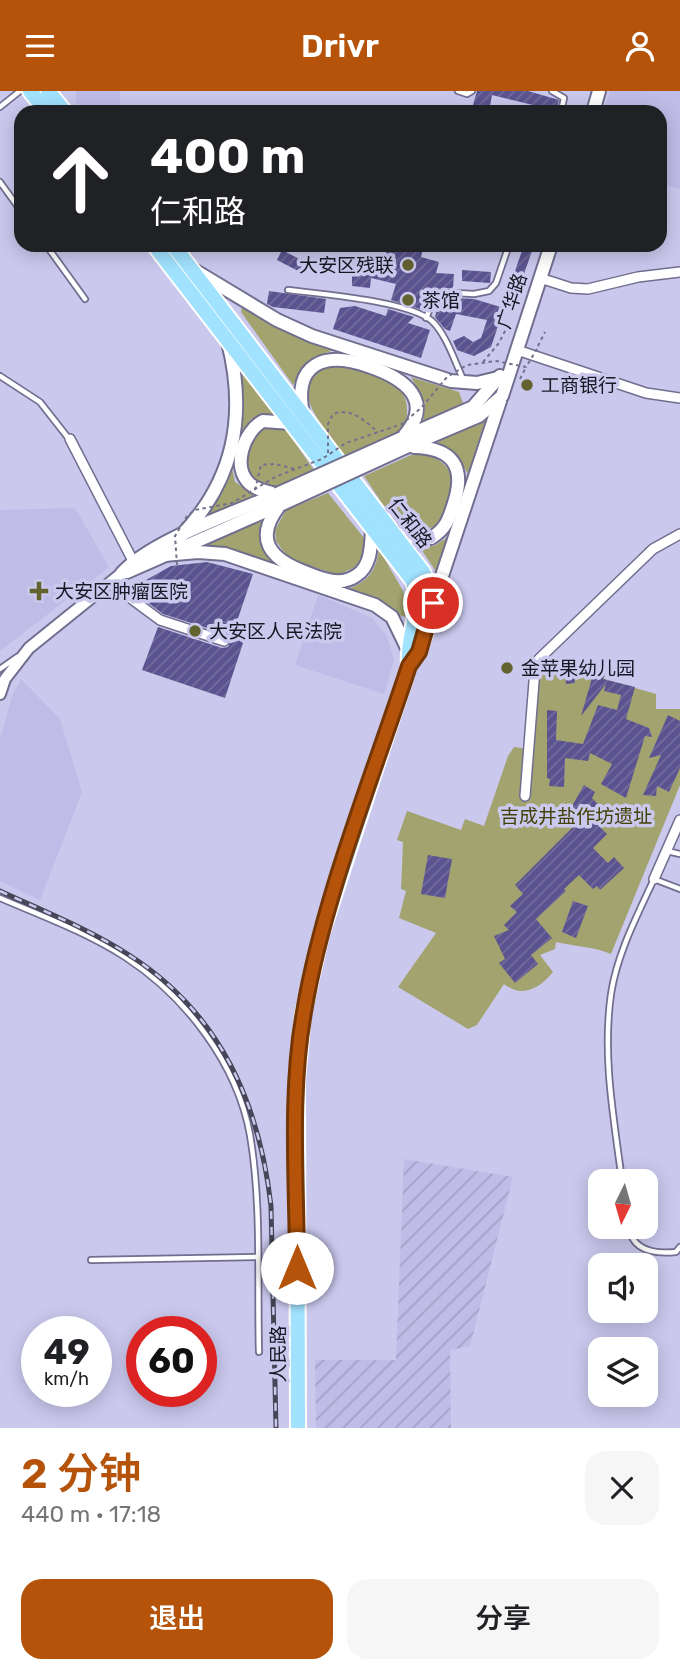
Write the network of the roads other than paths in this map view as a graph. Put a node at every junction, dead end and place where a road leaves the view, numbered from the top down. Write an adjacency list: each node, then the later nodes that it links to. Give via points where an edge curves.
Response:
1 (20, 91): 10 (lane)
2 (30, 91): 7 (main road)
3 (48, 91): 8 (main road)
4 (458, 91): 5 (lane)
5 (472, 91)
6 (552, 91): 9 (lane, via 564,98)
7 (41, 105)
8 (59, 105)
9 (562, 105)
10 (0, 107)
11 (0, 182): 12 (lane)
12 (14, 201)
13 (51, 252): 22 (lane)
14 (160, 252): 24 (main road, 仁和路)
15 (179, 252): 18 (main road, 仁和路)
16 (506, 252): 23 (lane, via 493,288 483,293 437,292)
17 (549, 252): 20 (main road, 广华路)
18 (192, 268): 29 (main road, via 312,336 438,379); 32 (main road, 仁和路)
19 (680, 272): 20 (street, via 587,289)
20 (540, 278): 25 (main road, 广华路)
21 (288, 290): 23 (lane, via 381,302)
22 (85, 299)
23 (426, 318): 29 (lane, via 435,325)
24 (226, 335): 32 (main road, 仁和路); 39 (main road, via 236,373 234,434 212,499)
25 (517, 350): 26 (main road, 广华路); 31 (street, via 646,393)
26 (509, 369): 28 (main road); 30 (main road, 广华路)
27 (0, 376): 33 (lane, via 40,402)
28 (498, 378): 29 (main road); 34 (main road, via 473,407)
29 (464, 383)
30 (502, 396): 34 (main road, via 479,416); 44 (main road, 广华路)
31 (680, 398)
32 (297, 419): 34 (main road, via 300,386 309,370 332,358 359,362 395,375 411,390 416,416); 35 (main road, via 263,421 248,432 244,442 244,476); 36 (main road, 仁和路); 37 (main road, 仁和路)
33 (70, 439): 41 (street)
34 (404, 443): 35 (main road, bridge); 36 (main road, via 442,451 457,468 460,484 447,524 431,538 408,537)
35 (279, 500): 37 (main road, via 268,527 272,555 282,564 330,581 359,575 369,561); 39 (main road); 40 (main road)
36 (386, 524): 44 (main road, 仁和路, via 424,572)
37 (372, 530): 47 (main road, 仁和路, via 403,567 418,596)
38 (680, 534): 51 (street, via 653,549 539,659)
39 (179, 538): 41 (main road)
40 (164, 555): 42 (main road); 47 (main road, via 225,554 375,605 392,617)
41 (133, 561): 42 (main road)
42 (122, 573): 43 (street)
43 (110, 583): 45 (street, via 160,620); 46 (street)
44 (433, 603): 48 (main road, via 419,652)
45 (224, 641)
46 (29, 648): 49 (lane); 50 (street, via 5,679)
47 (408, 650): 48 (main road, 仁和路)
48 (409, 666): 64 (main road, 人民路, via 321,935 303,1014 297,1081)
49 (0, 669)
50 (0, 694)
51 (525, 796)
52 (680, 820): 53 (street)
53 (666, 851): 54 (lane); 55 (street)
54 (680, 854)
55 (654, 879): 56 (lane); 58 (lane, via 624,947 611,993 607,1059)
56 (680, 889)
57 (0, 898): 61 (lane, via 124,956 153,977 206,1033 250,1133)
58 (621, 1169)
59 (634, 1239): 60 (lane, via 642,1249 658,1254 676,1252)
60 (680, 1247)
61 (257, 1257): 62 (lane); 63 (lane)
62 (91, 1260)
63 (259, 1352)
64 (298, 1428)

